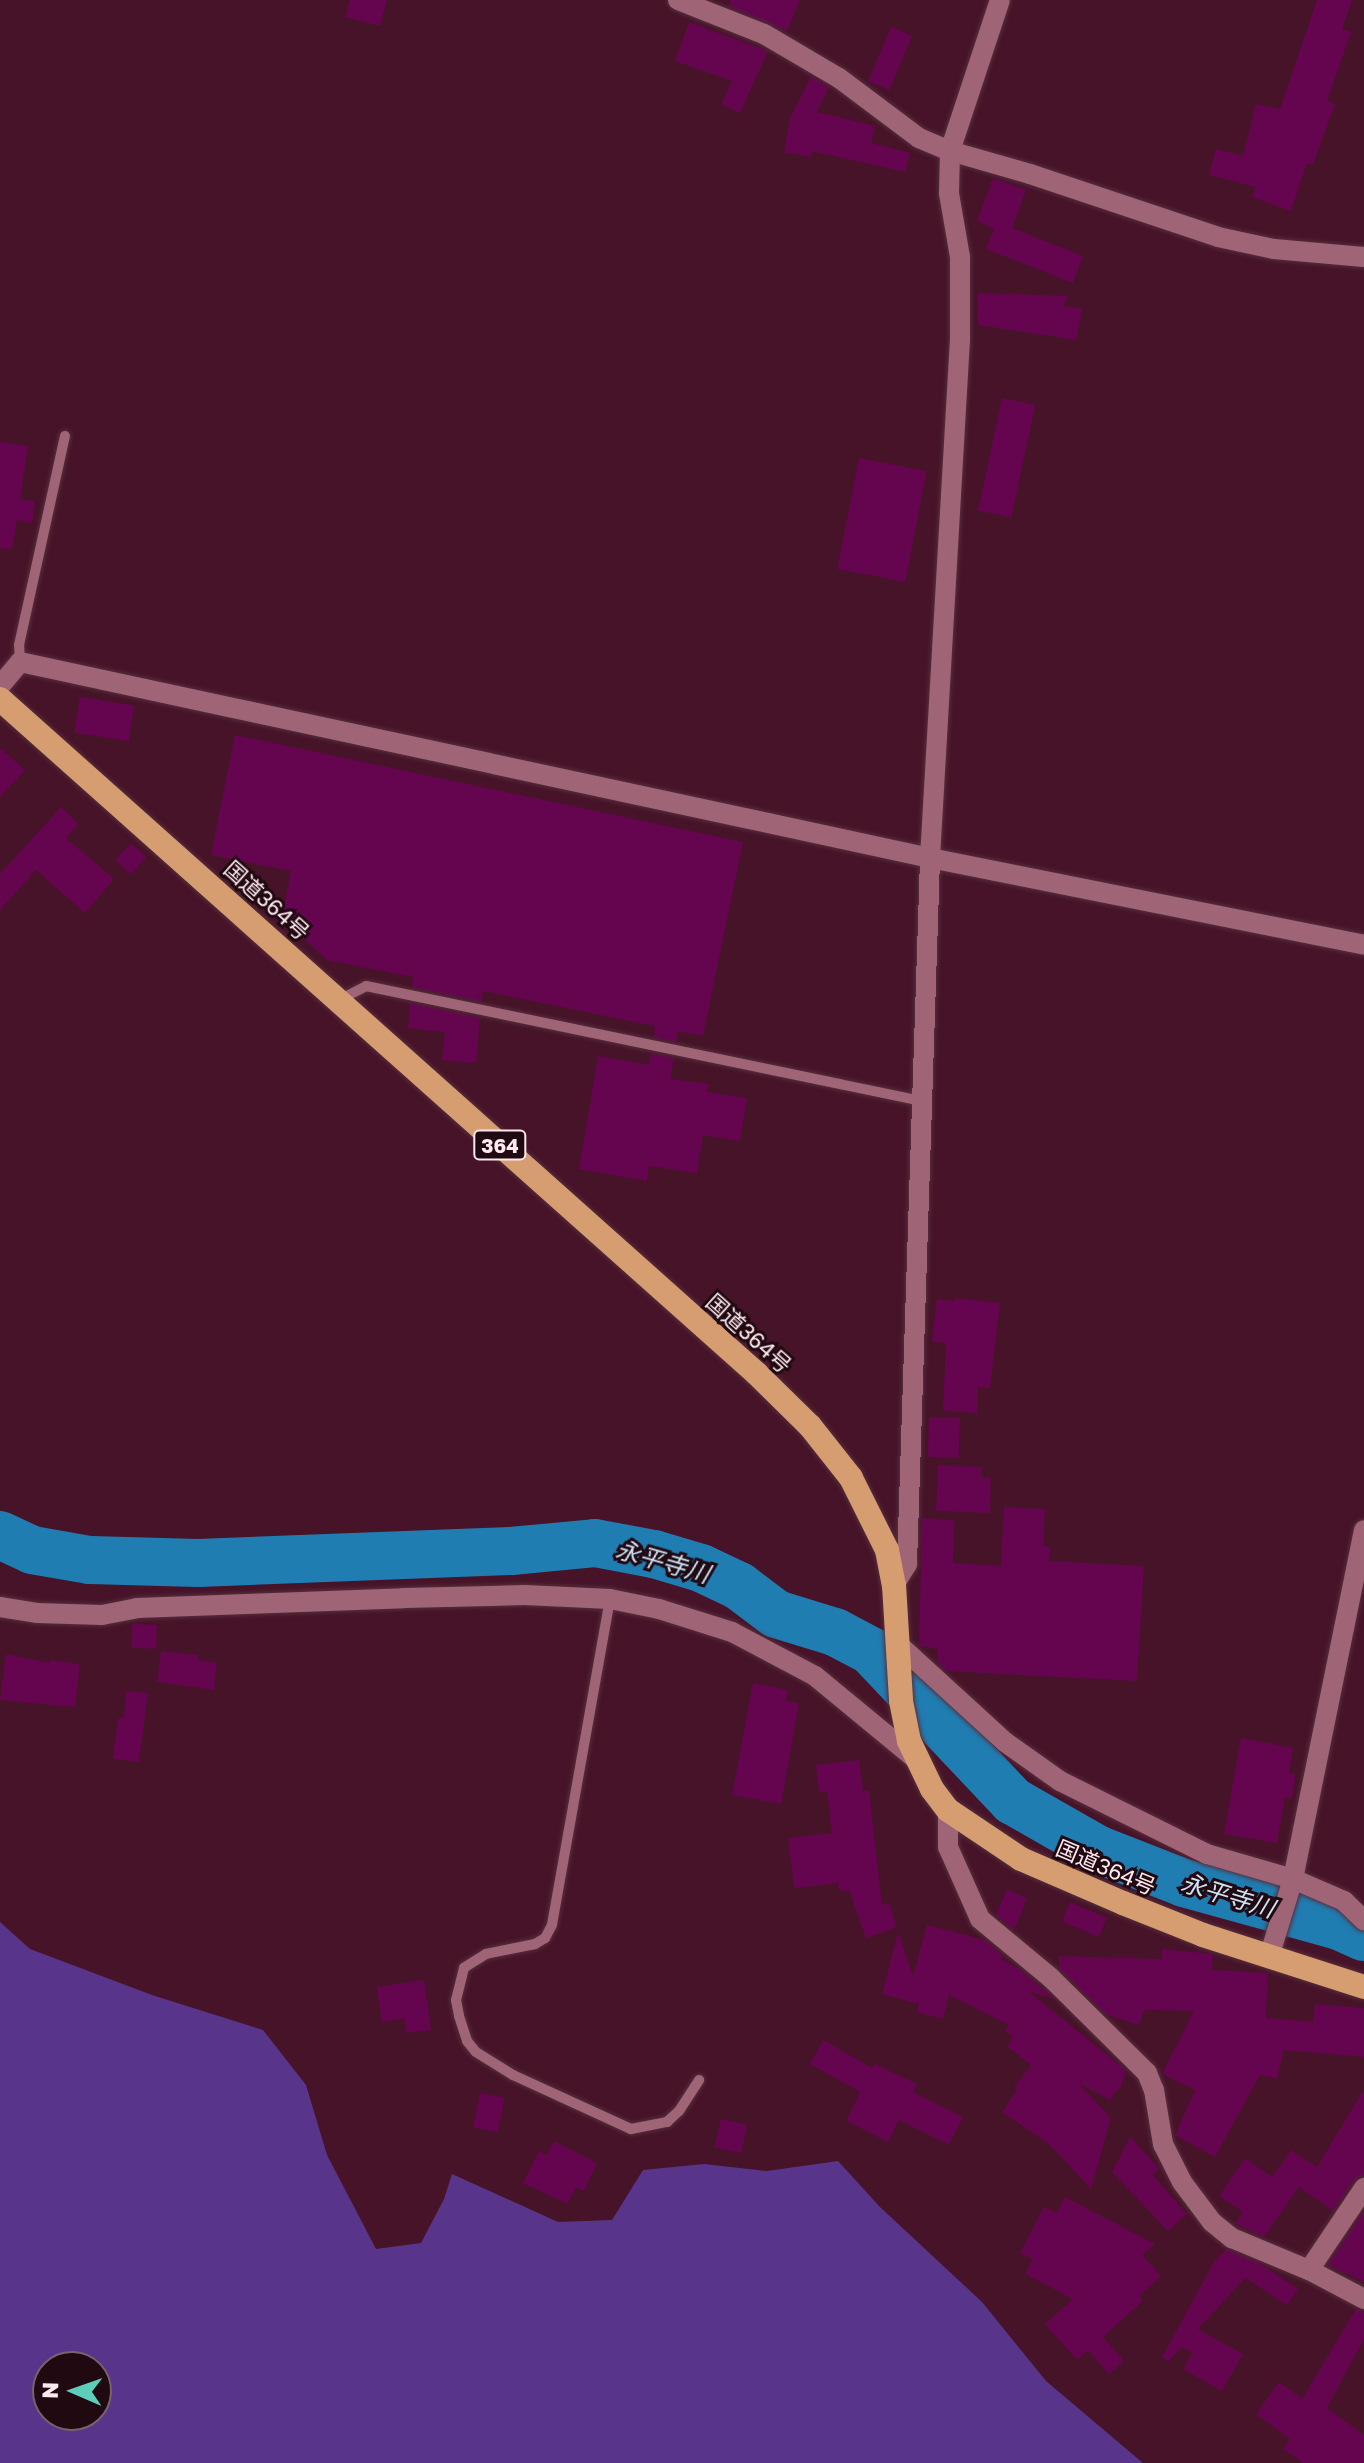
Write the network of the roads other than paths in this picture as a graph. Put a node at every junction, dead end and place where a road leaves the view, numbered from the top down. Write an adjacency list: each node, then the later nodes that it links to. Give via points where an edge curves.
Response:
1 (678, 0): 3 (street, via 764,34 839,78 919,138)
2 (1000, 0): 3 (street)
3 (950, 151): 4 (street, via 1218,237 1274,249); 9 (street, via 949,193 960,257 960,340)
4 (1364, 257)
5 (65, 436): 6 (lane, via 19,645)
6 (20, 662): 7 (street); 9 (street)
7 (0, 686)
8 (0, 699): 11 (highway, 国道364号 / 364)
9 (930, 858): 10 (street); 12 (street)
10 (1364, 945)
11 (339, 1000): 12 (lane, via 366,986); 14 (highway, 国道364号 / 364, via 810,1426 870,1511 887,1550)
12 (924, 1101): 14 (street, via 907,1564)
13 (1364, 1530): 20 (street)
14 (894, 1585): 17 (highway, 国道364号 / 364)
15 (610, 1599): 16 (street, via 404,1598 137,1608 102,1615); 18 (street, via 732,1632 815,1676); 24 (lane, via 552,1925 535,1944 486,1954 464,1968 456,2000 467,2041 476,2052 513,2075 631,2129 667,2122)
16 (0, 1607)
17 (898, 1649): 18 (highway, 国道364号 / 364, via 901,1701); 20 (street, via 1005,1742 1060,1781 1207,1854)
18 (913, 1751): 19 (highway, 国道364号 / 364)
19 (948, 1810): 22 (highway, 国道364号 / 364, via 1021,1859 1203,1935); 26 (street, via 948,1847 980,1919 1051,1978 1147,2073 1163,2144 1182,2182 1212,2222 1232,2238)
20 (1291, 1886): 21 (street, via 1344,1901); 22 (street)
21 (1364, 1920)
22 (1271, 1951): 23 (highway, 国道364号 / 364)
23 (1364, 1987)
24 (699, 2080)
25 (1364, 2188): 26 (street)
26 (1309, 2270): 27 (street)
27 (1364, 2299)

